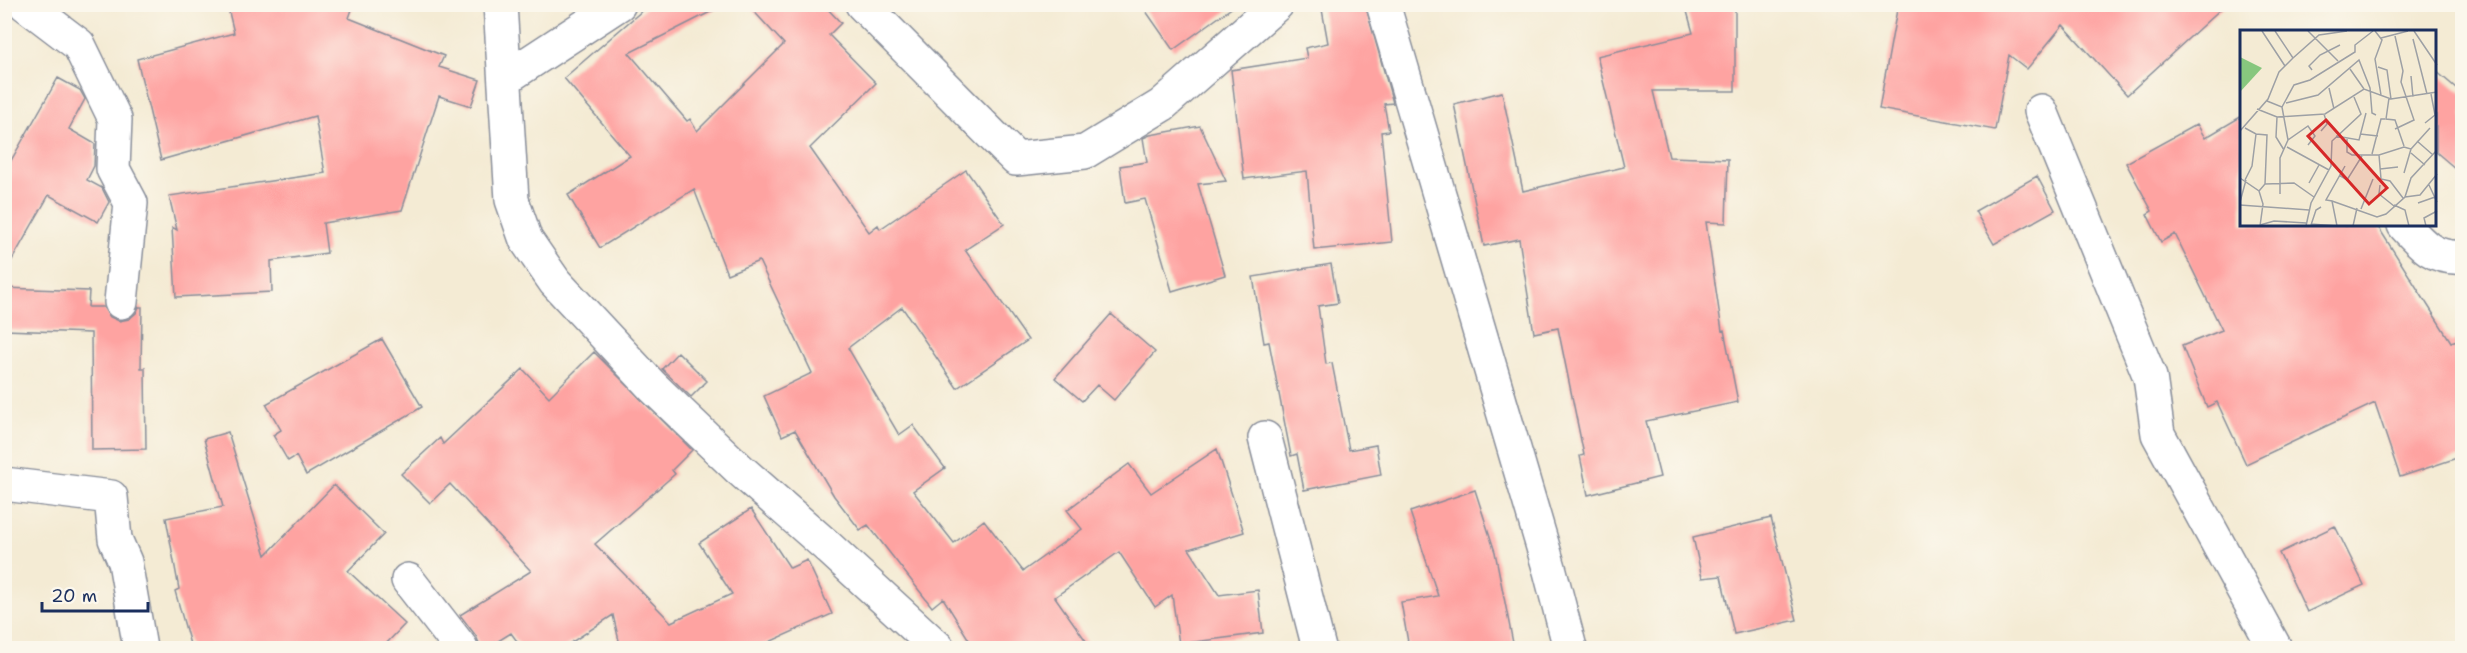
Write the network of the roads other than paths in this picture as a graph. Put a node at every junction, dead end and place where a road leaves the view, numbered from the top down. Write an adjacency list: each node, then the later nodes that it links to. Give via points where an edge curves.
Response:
1 (25, 4): 11 (street, via 79,45 115,119 112,169 131,203)
2 (500, 4): 7 (street)
3 (619, 4): 7 (street)
4 (862, 4): 5 (street, via 1016,159 1085,152 1162,105)
5 (1277, 4)
6 (1383, 4): 19 (street)
7 (506, 78): 17 (street, via 512,200 526,240 555,282 652,386 729,460)
8 (2040, 111): 20 (street, via 2150,377 2158,434)
9 (2405, 226): 10 (street, via 2421,245 2447,258)
10 (2463, 257)
11 (121, 302)
12 (1265, 438): 18 (street)
13 (4, 484): 15 (street, via 111,497 116,540 125,562)
14 (408, 580): 16 (street)
15 (140, 648)
16 (461, 648)
17 (938, 648)
18 (1319, 648)
19 (1570, 648)
20 (2275, 648)

